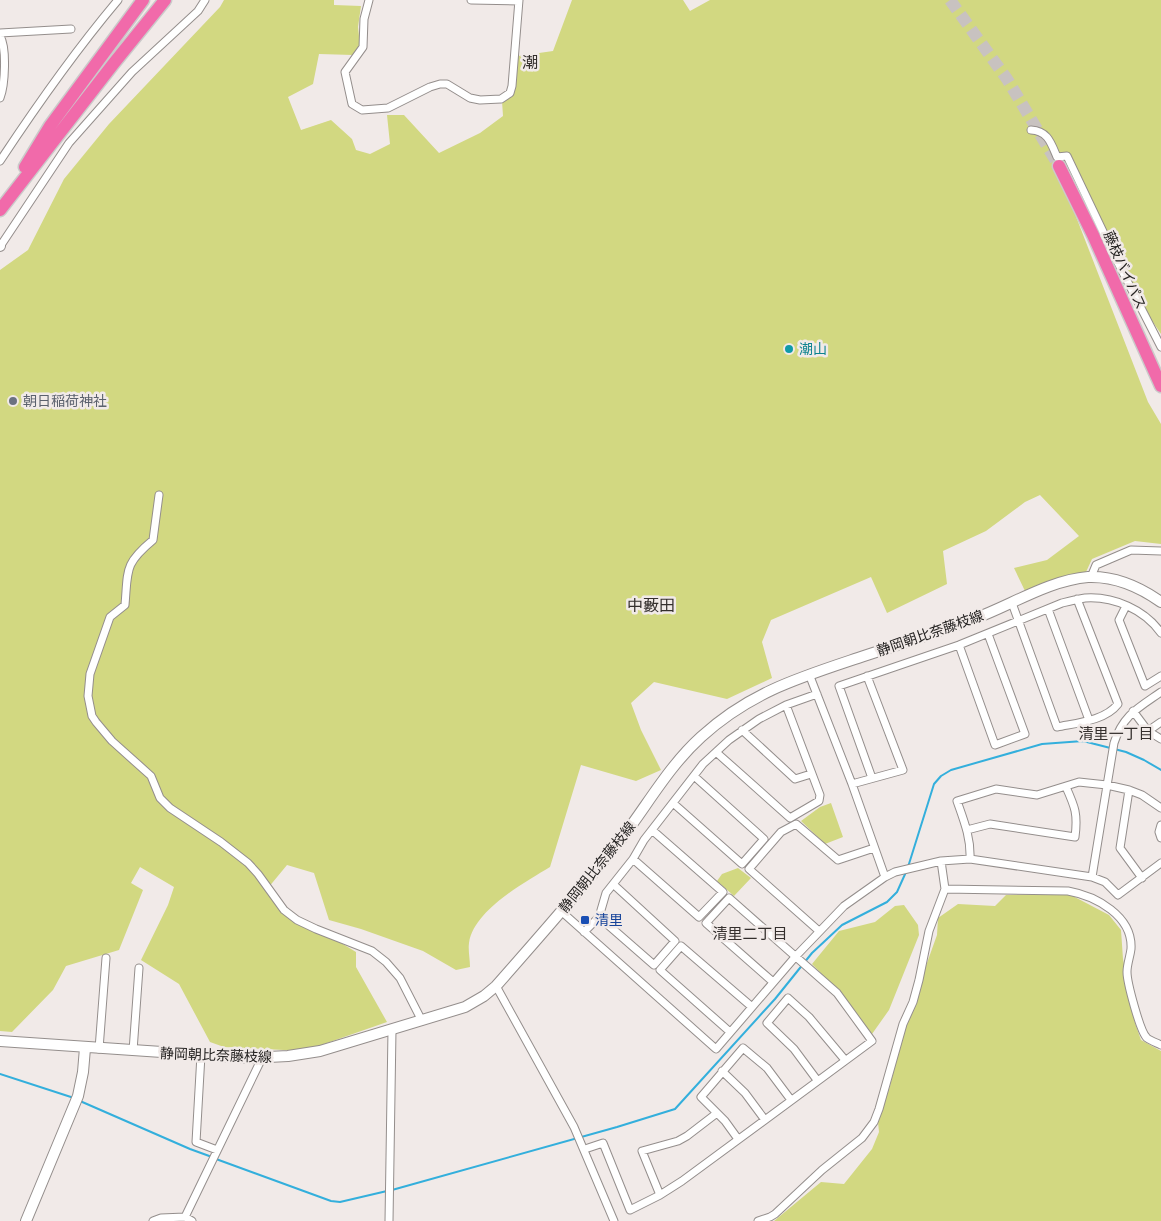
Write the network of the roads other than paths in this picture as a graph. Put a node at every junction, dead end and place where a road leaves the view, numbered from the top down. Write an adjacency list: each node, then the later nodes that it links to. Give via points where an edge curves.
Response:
1 (118, 0): 15 (street, via 65,66)
2 (142, 0): 17 (highway)
3 (158, 0): 17 (highway)
4 (165, 0): 12 (highway)
5 (174, 0): 12 (highway)
6 (206, 0): 20 (street, via 132,72 69,142)
7 (369, 0): 9 (street, via 364,19 363,47 345,72 352,104 362,110 388,108 440,84 447,84 470,98 480,100 501,99 510,93)
8 (471, 0): 9 (street)
9 (519, 0)
10 (70, 29): 11 (street)
11 (0, 35): 13 (street, via 4,42)
12 (108, 70): 19 (highway)
13 (0, 98)
14 (1031, 130): 22 (street, via 1040,130 1044,134 1057,158 1067,156)
15 (0, 161)
16 (1059, 166): 21 (highway, 藤枝バイパス)
17 (23, 169): 18 (highway)
18 (0, 198)
19 (0, 210)
20 (0, 246)
21 (1141, 344): 23 (highway, 藤枝バイパス); 24 (highway)
22 (1161, 347)
23 (1161, 386)
24 (1161, 398)
25 (159, 495): 83 (street, via 153,540 132,560 127,574 125,605 110,617 90,674 88,696 92,716 112,741 151,776 160,798 248,864 284,910 316,929 372,951 386,962 400,978)
26 (1161, 551): 27 (street, via 1131,550 1096,565)
27 (1091, 577): 29 (main road, 静岡朝比奈藤枝線, via 1134,586); 30 (main road, 静岡朝比奈藤枝線, via 1065,581)
28 (1077, 599): 31 (street, via 1109,600); 32 (street); 44 (street, via 1118,704 1098,718)
29 (1161, 602)
30 (1012, 603): 33 (street); 37 (main road, 静岡朝比奈藤枝線, via 966,622)
31 (1126, 606): 34 (street, via 1142,613); 39 (street, via 1119,620 1145,686)
32 (1048, 609): 33 (street); 44 (street)
33 (1018, 622): 35 (street); 44 (street, via 1057,727)
34 (1161, 633)
35 (988, 634): 36 (street); 36 (street, via 1025,734 995,745)
36 (959, 646): 38 (street)
37 (809, 674): 41 (street); 73 (main road, 静岡朝比奈藤枝線, via 765,692 700,737)
38 (868, 676): 52 (street, via 839,686); 52 (street, via 903,770)
39 (1161, 676)
40 (1161, 692): 43 (street)
41 (817, 694): 42 (street); 53 (street)
42 (786, 705): 46 (street); 50 (street)
43 (1133, 711): 47 (street); 54 (street, via 1118,729)
44 (1089, 720)
45 (1161, 722): 47 (street)
46 (742, 730): 49 (street); 50 (street, via 795,779)
47 (1148, 730): 48 (street)
48 (1161, 739)
49 (716, 752): 50 (street, via 790,818 819,801 820,795); 51 (street)
50 (811, 774)
51 (694, 776): 57 (street); 57 (street, via 764,839 742,864)
52 (872, 778): 53 (street)
53 (852, 784): 63 (street)
54 (1108, 785): 55 (street, via 1079,782); 56 (street); 69 (street)
55 (1066, 787): 61 (street, via 1037,795 996,789 956,801); 61 (street, via 1077,818 1075,837 990,824)
56 (1129, 790): 58 (street); 70 (street, via 1120,848)
57 (673, 803): 60 (street)
58 (1161, 808)
59 (1161, 825): 62 (street)
60 (652, 830): 64 (street); 64 (street, via 723,892 699,917)
61 (968, 830): 65 (street)
62 (1161, 838)
63 (874, 848): 68 (street); 75 (street, via 838,860 796,824 781,832 749,869)
64 (634, 859): 71 (street)
65 (970, 859): 66 (street); 69 (street)
66 (941, 861): 68 (street); 72 (street)
67 (1161, 863): 70 (street)
68 (885, 877): 75 (street, via 844,906)
69 (1092, 877): 70 (street, via 1104,882 1118,895)
70 (1142, 878)
71 (613, 884): 74 (street, via 606,893); 74 (street, via 675,941 654,965)
72 (945, 889): 87 (street, via 1068,891 1081,893 1115,912 1130,938 1126,974 1139,1022 1147,1038); 108 (street, via 928,931 913,1002 902,1024 874,1122 862,1138 775,1214)
73 (562, 912): 76 (street); 81 (main road, 静岡朝比奈藤枝線)
74 (598, 917): 76 (street)
75 (819, 931): 77 (street)
76 (584, 932): 85 (street, via 716,1049)
77 (796, 956): 80 (street); 80 (street, via 729,898 706,923); 93 (street, via 837,993 872,1041)
78 (106, 958): 89 (street)
79 (139, 968): 90 (street)
80 (773, 982): 82 (street)
81 (496, 986): 83 (main road, 静岡朝比奈藤枝線, via 465,1007); 100 (street)
82 (752, 1007): 85 (street); 85 (street, via 681,946 660,970)
83 (422, 1021): 84 (main road, 静岡朝比奈藤枝線)
84 (392, 1030): 92 (main road, 静岡朝比奈藤枝線, via 320,1051); 106 (street)
85 (730, 1032)
86 (0, 1041): 88 (main road, 静岡朝比奈藤枝線)
87 (1161, 1045)
88 (85, 1048): 89 (main road, 静岡朝比奈藤枝線); 104 (main road, via 76,1101)
89 (99, 1049): 90 (main road, 静岡朝比奈藤枝線)
90 (133, 1051): 91 (main road, 静岡朝比奈藤枝線)
91 (201, 1055): 92 (main road, 静岡朝比奈藤枝線); 101 (street, via 196,1142)
92 (262, 1058): 101 (street)
93 (845, 1060): 95 (street); 95 (street, via 809,1016 788,998 767,1023 794,1049)
94 (722, 1071): 96 (street, via 743,1048 767,1068); 97 (street, via 701,1097); 98 (street, via 745,1093)
95 (817, 1080): 96 (street)
96 (791, 1100): 98 (street)
97 (717, 1113): 99 (street); 102 (street, via 678,1141 642,1151)
98 (765, 1120): 99 (street)
99 (738, 1139): 102 (street)
100 (583, 1146): 102 (street, via 603,1143 630,1210); 107 (street)
101 (215, 1152): 103 (street)
102 (660, 1195)
103 (188, 1219): 105 (street, via 161,1218)
104 (26, 1221)
105 (153, 1221)
106 (389, 1221)
107 (614, 1221)
108 (758, 1221)

